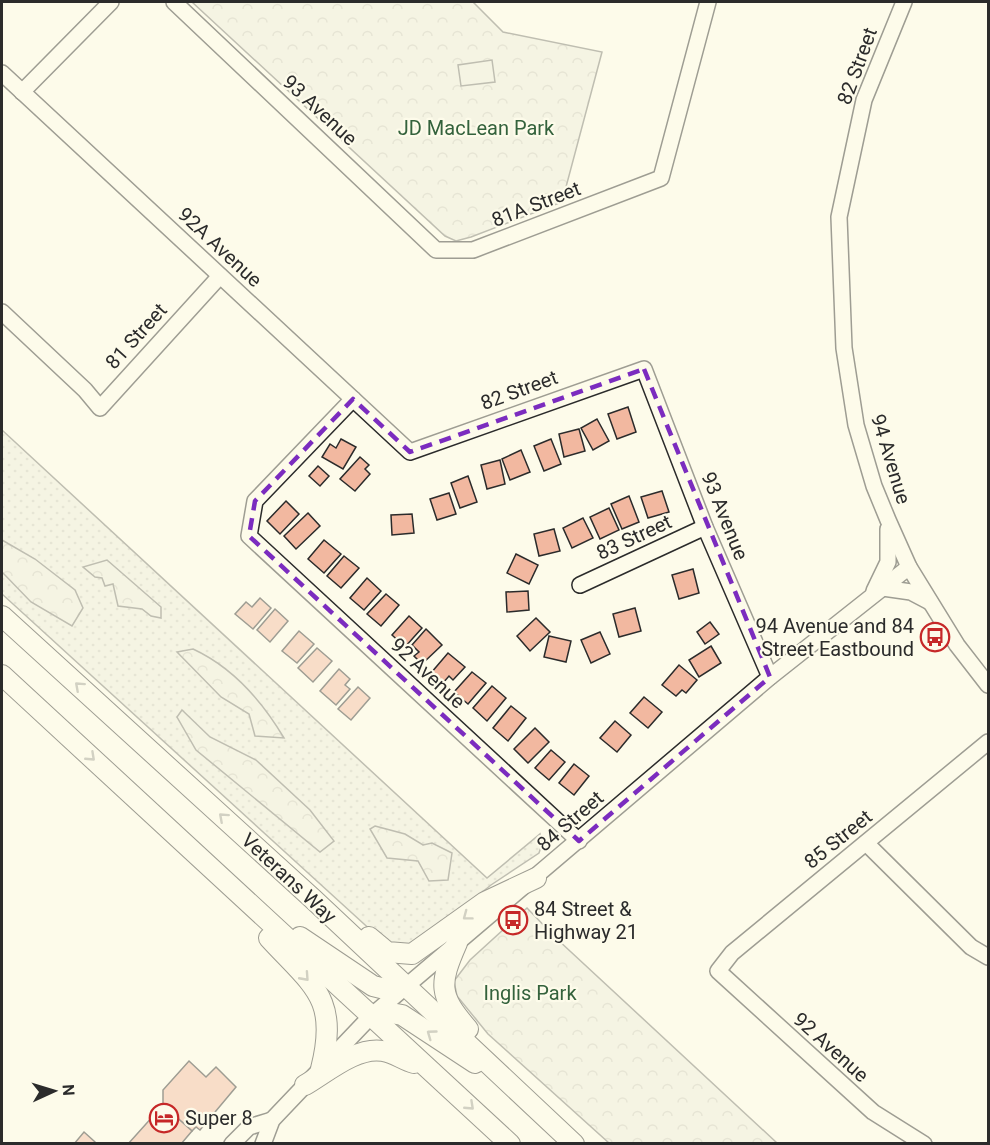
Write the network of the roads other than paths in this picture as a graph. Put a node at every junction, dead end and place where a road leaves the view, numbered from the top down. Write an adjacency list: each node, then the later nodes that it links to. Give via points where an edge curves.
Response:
1 (111, 2): 6 (street)
2 (174, 2): 8 (street, 93 Avenue)
3 (708, 2): 8 (street, 81A Street, via 661,178 473,250)
4 (904, 2): 7 (street, 82 Street, via 864,100)
5 (2, 73): 6 (street, 92A Avenue)
6 (22, 92): 9 (street, 92A Avenue)
7 (839, 217): 14 (street, 94 Avenue, via 844,348 855,414 874,486)
8 (436, 250)
9 (220, 276): 10 (street, 81 Street, via 100,408); 12 (street, 92A Avenue)
10 (2, 312)
11 (644, 369): 13 (street, 82 Street); 15 (street, 93 Avenue)
12 (353, 399): 13 (street, 92A Avenue); 25 (street, 92 Avenue, via 255,501 249,536)
13 (410, 452)
14 (888, 520): 16 (street, 94 Avenue); 18 (street, via 888,562)
15 (705, 527): 17 (street, 83 Street); 22 (street, 93 Avenue)
16 (909, 567): 18 (street, 84 Street); 19 (street, 94 Avenue)
17 (580, 585)
18 (877, 593): 19 (street, via 911,592); 22 (street, 84 Street)
19 (930, 602): 23 (street, 94 Avenue)
20 (2, 616): 29 (main road, Veterans Way, one-way to 20)
21 (2, 675): 28 (main road, one-way to 28)
22 (770, 677): 25 (street, 84 Street)
23 (988, 686)
24 (988, 742): 26 (street, 85 Street)
25 (579, 841): 27 (street, 84 Street)
26 (866, 843): 32 (street, via 971,947); 33 (street, 85 Street, via 732,953)
27 (536, 878): 29 (main road, one-way to 29, via 485,902 427,946 404,955 387,952 342,912); 31 (street, 84 Street)
28 (228, 884): 30 (main road); 37 (main road, one-way to 37, via 252,918 317,991 329,1027)
29 (313, 899): 34 (main road, Veterans Way)
30 (257, 910): 34 (main road, via 373,987); 35 (main road)
31 (457, 944): 34 (street, 84 Street); 36 (main road, via 444,976 444,992 452,1010 472,1034)
32 (988, 957)
33 (718, 971): 46 (street, 92 Avenue, via 873,1112)
34 (407, 986): 35 (street, 84 Street); 36 (main road, Veterans Way)
35 (370, 1017): 37 (street, 84 Street); 38 (main road); 39 (main road, one-way to 35, via 402,1015)
36 (482, 1058): 39 (main road, Veterans Way)
37 (321, 1069): 40 (street, 84 Street)
38 (430, 1069): 40 (main road, via 390,1052 375,1050 352,1058); 44 (main road, one-way to 44)
39 (499, 1075): 45 (main road, Veterans Way)
40 (305, 1085): 41 (street, 84 Street)
41 (272, 1120): 42 (street, 84 Street, via 249,1127); 43 (street, 84 Street)
42 (232, 1143)
43 (263, 1143)
44 (510, 1143)
45 (574, 1143)
46 (924, 1143)

